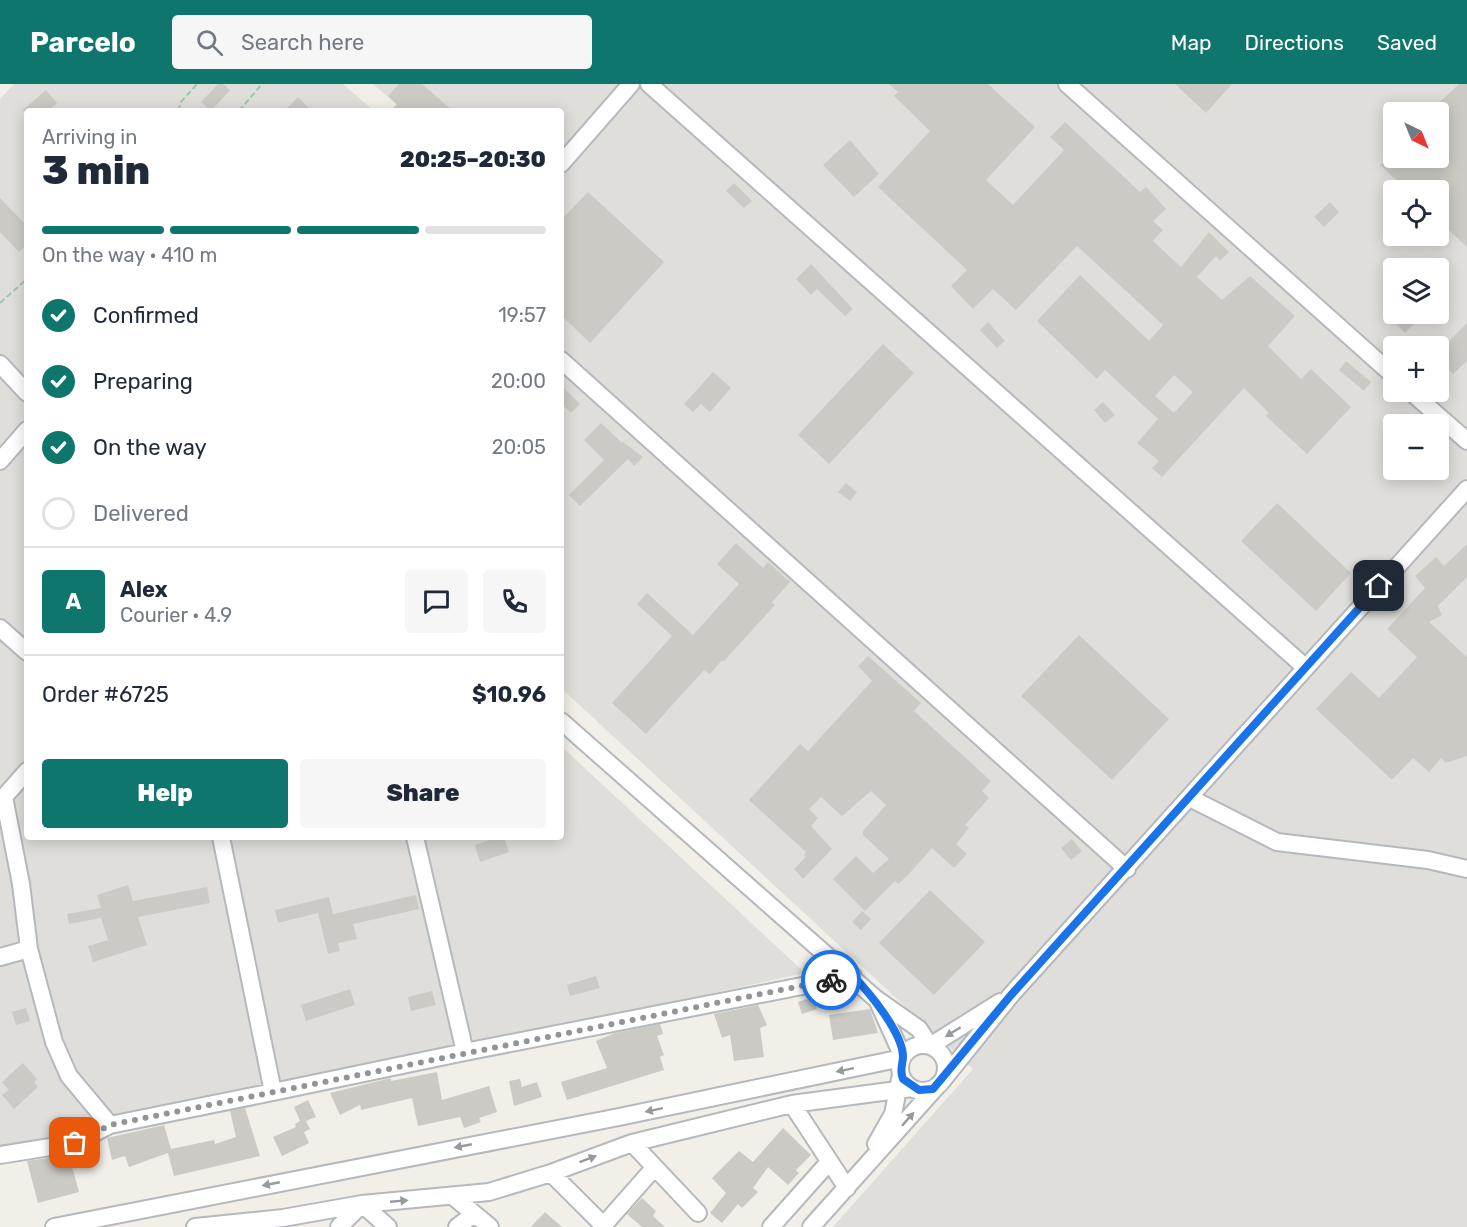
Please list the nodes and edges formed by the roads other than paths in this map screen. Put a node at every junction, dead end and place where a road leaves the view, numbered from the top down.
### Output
1 (631, 84) edge
2 (649, 84) edge
3 (1067, 84) edge
4 (564, 161) edge
5 (564, 363) edge
6 (0, 364) edge
7 (1383, 366) edge
8 (24, 390) edge
9 (1422, 402) edge
10 (24, 433) edge
11 (1467, 441) edge
12 (0, 461) edge
13 (1467, 489) edge
14 (0, 628) edge
15 (24, 649) edge
16 (1306, 668) junction
17 (564, 724) edge
18 (24, 774) edge
19 (1190, 798) junction
20 (222, 840) edge
21 (417, 840) edge
22 (1127, 869) junction
23 (1467, 869) edge
24 (29, 949) junction
25 (0, 957) edge
26 (853, 976) junction
27 (1011, 995) junction
28 (875, 998) junction
29 (930, 1046) junction
30 (465, 1052) junction
31 (877, 1063) junction
32 (903, 1073) junction
33 (941, 1082) junction
34 (878, 1091) junction
35 (273, 1092) junction
36 (792, 1104) junction
37 (110, 1125) junction
38 (632, 1143) junction
39 (0, 1155) edge
40 (829, 1162) junction
41 (654, 1168) junction
42 (551, 1173) junction
43 (851, 1183) junction
44 (454, 1197) junction
45 (362, 1204) junction
46 (699, 1213) dead end
47 (474, 1214) junction
48 (284, 1224) edge
49 (603, 1226) edge
50 (54, 1227) edge
51 (195, 1227) edge
52 (339, 1227) edge
53 (388, 1227) edge
54 (456, 1227) edge
55 (490, 1227) edge
56 (771, 1227) edge
57 (811, 1227) edge

1 - 4 street
2 - 16 street
3 - 7 street
5 - 22 street
6 - 8 street
9 - 11 street
10 - 12 street
13 - 16 street
14 - 15 street
16 - 19 street
17 - 26 street
18 - 24 street
19 - 22 street
19 - 23 street
20 - 35 street
21 - 30 street
22 - 27 street
24 - 25 street
24 - 37 street
26 - 28 street
26 - 30 street
27 -> 29 street
27 - 33 street
28 - 29 street
28 - 32 street
29 - 32 street
29 - 33 street
30 - 35 street
31 - 32 street
31 - 34 street
31 -> 50 street
32 - 33 street
32 - 34 street
32 - 43 street
43 -> 33 street
34 - 36 street
35 - 37 street
36 - 38 street
36 - 40 street
37 - 39 street
38 - 41 street
42 -> 38 street
40 - 43 street
40 - 56 street
41 - 46 street
41 - 49 street
42 - 44 street
42 - 49 street
43 - 57 street
45 -> 44 street
44 - 47 street
45 - 48 street
45 - 52 street
45 - 53 street
47 - 54 street
47 - 55 street
48 - 51 street

